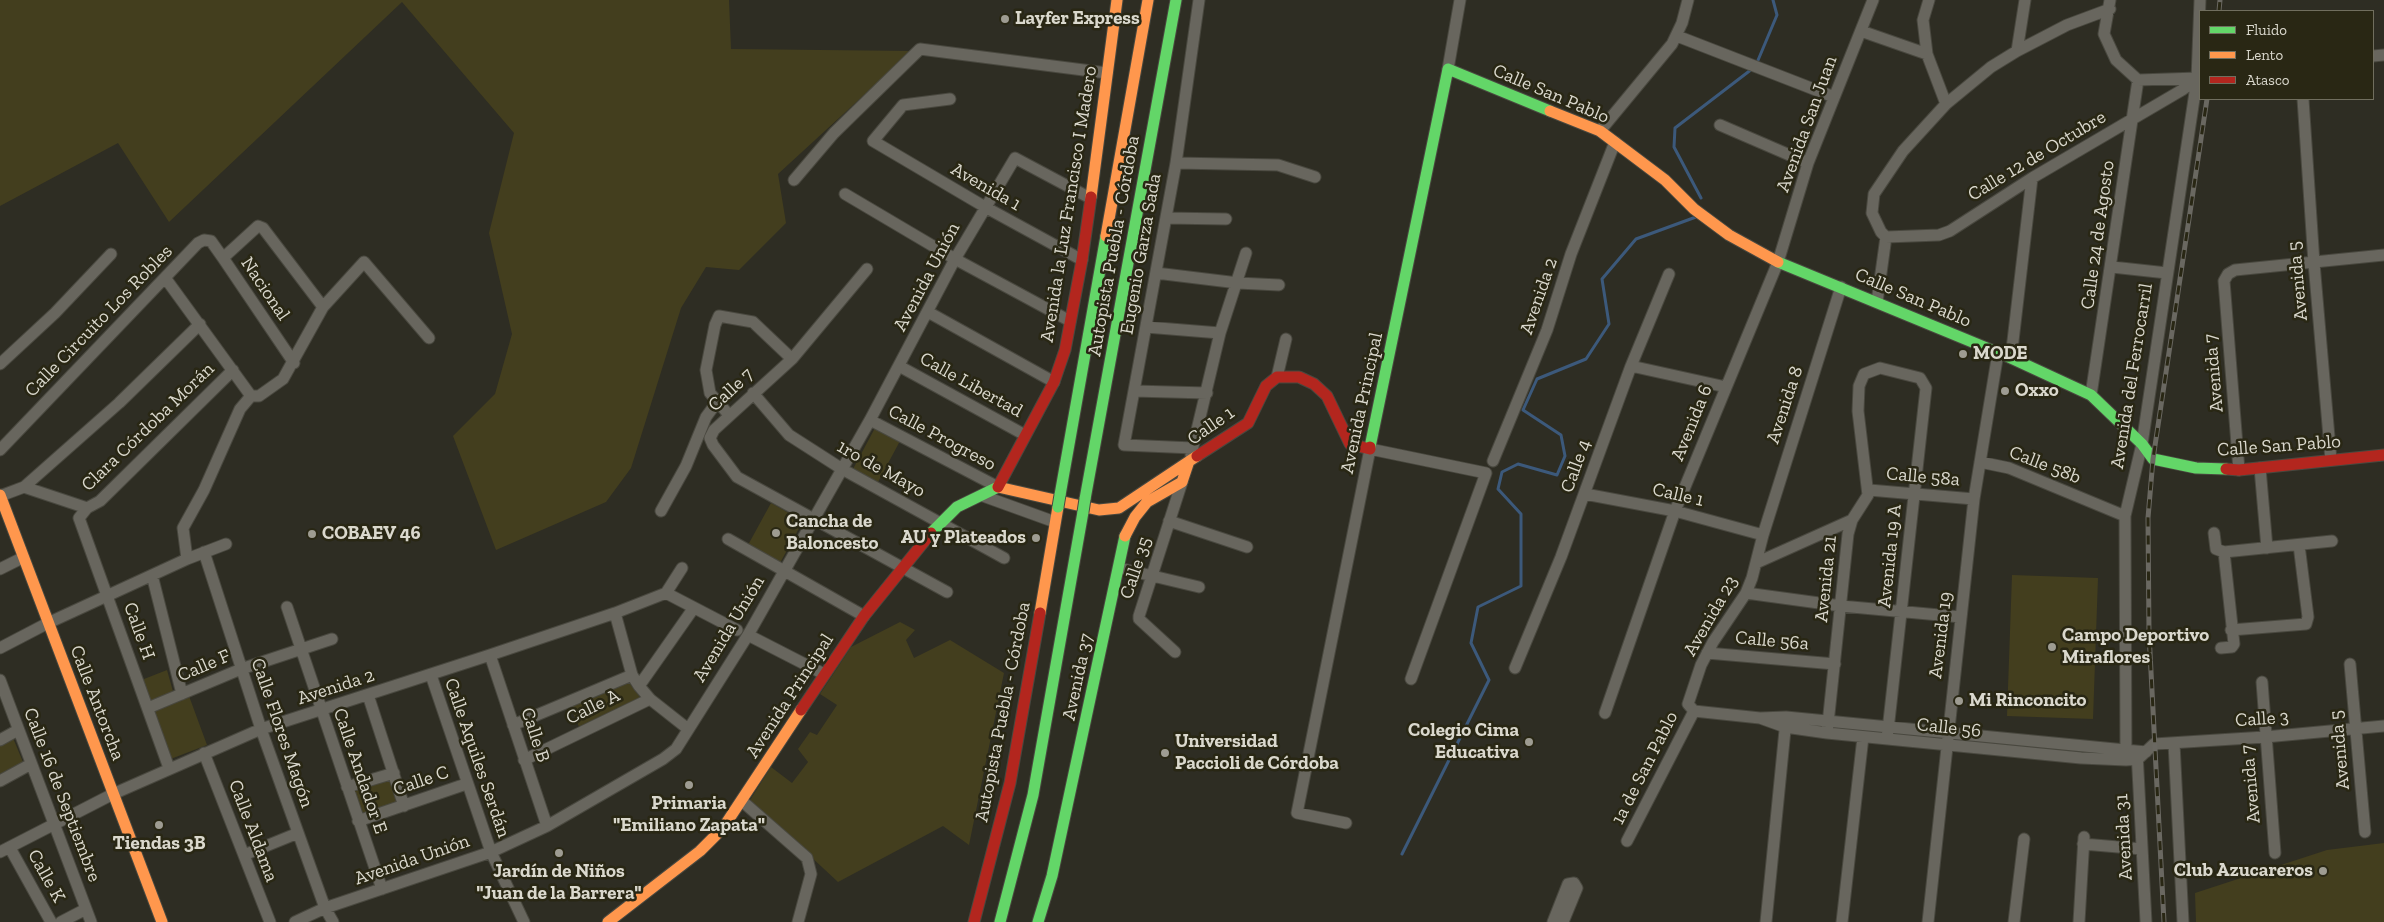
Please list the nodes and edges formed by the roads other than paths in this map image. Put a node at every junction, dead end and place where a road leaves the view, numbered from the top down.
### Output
1 (1118, 0) edge
2 (1148, 0) edge
3 (1176, 0) edge
4 (1199, 0) edge
5 (1460, 0) edge
6 (1688, 0) edge
7 (1873, 0) edge
8 (1929, 0) edge
9 (2024, 0) edge
10 (2110, 4) edge
11 (1860, 32) junction
12 (1676, 36) junction
13 (2017, 51) junction
14 (1927, 54) junction
15 (1448, 69) junction
16 (1107, 73) junction
17 (2199, 78) edge
18 (2138, 80) junction
19 (1834, 97) junction
20 (950, 99) dead end
21 (2303, 100) edge
22 (1946, 104) junction
23 (2133, 119) junction
24 (1720, 125) dead end
25 (1600, 131) junction
26 (1615, 142) junction
27 (1176, 163) junction
28 (1808, 163) junction
29 (1315, 177) dead end
30 (2032, 178) junction
31 (794, 180) dead end
32 (844, 194) dead end
33 (1090, 198) junction
34 (986, 207) junction
35 (1166, 218) junction
36 (1226, 219) dead end
37 (1886, 237) junction
38 (204, 240) joint
39 (1246, 253) dead end
40 (111, 254) dead end
41 (2384, 255) edge
42 (223, 258) junction
43 (956, 259) junction
44 (1082, 260) junction
45 (1778, 262) junction
46 (2314, 263) junction
47 (2112, 266) junction
48 (867, 269) dead end
49 (1156, 273) junction
50 (2167, 273) junction
51 (1669, 274) dead end
52 (166, 279) junction
53 (1238, 283) junction
54 (1279, 285) dead end
55 (1841, 286) junction
56 (1877, 302) junction
57 (323, 307) junction
58 (928, 312) junction
59 (1070, 321) junction
60 (200, 324) junction
61 (1146, 327) junction
62 (1220, 332) junction
63 (429, 338) dead end
64 (1286, 338) dead end
65 (1998, 353) junction
66 (2011, 358) junction
67 (792, 359) junction
68 (294, 362) junction
69 (0, 364) edge
70 (899, 366) junction
71 (1631, 366) junction
72 (233, 370) junction
73 (1277, 377) junction
74 (1054, 382) junction
75 (1726, 387) junction
76 (1134, 392) junction
77 (753, 393) junction
78 (1207, 393) junction
79 (2091, 395) junction
80 (251, 396) junction
81 (717, 402) junction
82 (729, 415) junction
83 (870, 420) junction
84 (1025, 435) junction
85 (2142, 444) junction
86 (1193, 448) junction
87 (1370, 449) junction
88 (0, 450) edge
89 (2384, 455) edge
90 (2331, 460) junction
91 (1493, 461) dead end
92 (1980, 462) junction
93 (1188, 464) junction
94 (2260, 468) junction
95 (842, 469) junction
96 (2239, 470) junction
97 (1182, 482) junction
98 (24, 487) junction
99 (998, 487) junction
100 (1869, 490) junction
101 (1914, 492) junction
102 (1585, 494) junction
103 (0, 495) edge
104 (983, 496) junction
105 (1974, 499) junction
106 (86, 508) junction
107 (661, 511) dead end
108 (1676, 511) junction
109 (2125, 516) junction
110 (813, 520) junction
111 (1852, 520) junction
112 (1169, 521) junction
113 (941, 522) junction
114 (1055, 522) junction
115 (2214, 533) dead end
116 (1763, 535) junction
117 (728, 539) dead end
118 (2332, 541) dead end
119 (226, 544) dead end
120 (2299, 545) junction
121 (1247, 547) dead end
122 (2267, 548) junction
123 (204, 552) junction
124 (2224, 552) junction
125 (22, 558) junction
126 (1004, 558) dead end
127 (187, 559) junction
128 (1756, 563) junction
129 (682, 568) dead end
130 (901, 568) junction
131 (1119, 568) junction
132 (0, 569) edge
133 (784, 570) junction
134 (152, 576) junction
135 (1151, 576) junction
136 (1199, 587) dead end
137 (947, 592) dead end
138 (666, 593) junction
139 (1746, 593) junction
140 (108, 596) junction
141 (1841, 606) junction
142 (287, 607) dead end
143 (693, 609) junction
144 (1902, 611) junction
145 (615, 613) junction
146 (864, 616) junction
147 (1961, 617) junction
148 (48, 623) junction
149 (737, 630) dead end
150 (2231, 630) junction
151 (748, 635) junction
152 (332, 639) dead end
153 (0, 648) edge
154 (2221, 648) dead end
155 (301, 649) junction
156 (1175, 652) dead end
157 (1707, 653) junction
158 (490, 655) junction
159 (1835, 664) junction
160 (2350, 664) dead end
161 (1515, 668) dead end
162 (241, 669) junction
163 (824, 674) junction
164 (430, 675) junction
165 (632, 675) junction
166 (0, 680) edge
167 (1411, 680) dead end
168 (2262, 682) dead end
169 (639, 686) junction
170 (182, 694) junction
171 (368, 695) junction
172 (650, 699) junction
173 (148, 708) junction
174 (321, 710) junction
175 (1694, 711) junction
176 (1605, 713) dead end
177 (1786, 722) junction
178 (514, 725) junction
179 (2384, 726) edge
180 (1828, 728) junction
181 (2355, 728) junction
182 (261, 729) junction
183 (688, 729) junction
184 (18, 730) junction
185 (1888, 734) junction
186 (1863, 737) junction
187 (2265, 737) junction
188 (1946, 739) junction
189 (0, 740) edge
190 (2174, 743) junction
191 (204, 753) junction
192 (2134, 754) junction
193 (524, 760) junction
194 (31, 764) junction
195 (169, 768) junction
196 (394, 773) junction
197 (0, 781) edge
198 (466, 784) junction
199 (347, 787) junction
200 (112, 794) junction
201 (742, 801) junction
202 (404, 806) junction
203 (358, 821) junction
204 (1346, 823) dead end
205 (54, 824) junction
206 (547, 826) junction
207 (298, 832) junction
208 (2365, 832) dead end
209 (2024, 840) dead end
210 (1627, 841) dead end
211 (2142, 849) junction
212 (5, 850) edge
213 (491, 852) junction
214 (2275, 854) dead end
215 (244, 855) junction
216 (382, 889) junction
217 (325, 908) junction
218 (86, 909) junction
219 (51, 922) edge
220 (62, 922) edge
221 (91, 922) edge
222 (162, 922) edge
223 (270, 922) edge
224 (295, 922) edge
225 (333, 922) edge
226 (524, 922) edge
227 (608, 922) edge
228 (798, 922) edge
229 (974, 922) edge
230 (1000, 922) edge
231 (1038, 922) edge
232 (1553, 922) edge
233 (1563, 922) edge
234 (1766, 922) edge
235 (1842, 922) edge
236 (1928, 922) edge
237 (2014, 922) edge
238 (2079, 922) edge
239 (2146, 922) edge
240 (2183, 922) edge

1 - 16 main road, Avenida la Luz Francisco I Madero
2 - 114 main road, Autopista Puebla - Córdoba, bridge
3 - 230 main road, Autopista Puebla - Córdoba, bridge
4 - 27 street, Eugenio Garza Sada
5 - 15 street, Avenida Principal
6 - 12 street
7 - 11 street, Avenida San Juan
8 - 14 street
9 - 13 street
10 - 13 street
10 - 18 street
11 - 14 street
11 - 19 street, Avenida San Juan
12 - 19 street
12 - 25 street
13 - 22 street
14 - 22 street
15 - 25 main road, Calle San Pablo
15 - 87 main road, Avenida Principal
16 - 31 street
16 - 33 main road, Avenida la Luz Francisco I Madero
17 - 18 street
17 - 23 street, Calle 12 de Octubre
17 - 50 street, Avenida del Ferrocarril
18 - 23 street, Calle 24 de Agosto
19 - 28 street, Avenida San Juan
20 - 34 street, Avenida 1
21 - 46 street, Avenida 5
22 - 37 street
23 - 30 street, Calle 12 de Octubre
23 - 47 street, Calle 24 de Agosto
24 - 28 street
25 - 26 main road, Calle San Pablo
26 - 45 main road, Calle San Pablo
26 - 91 street, Avenida 2
27 - 29 street
27 - 35 street, Eugenio Garza Sada
28 - 45 street, Avenida San Juan
30 - 37 street, Calle 12 de Octubre
30 - 66 street
32 - 43 street
33 - 34 street, Avenida Unión
33 - 44 main road, Avenida la Luz Francisco I Madero
34 - 43 street, Avenida Unión
34 - 44 street, Avenida 1
35 - 36 street
35 - 49 street, Eugenio Garza Sada
37 - 56 street
38 - 42 street, Nacional
38 - 52 street, Calle Circuito Los Robles
39 - 53 street
40 - 69 street
41 - 46 street
42 - 57 street
42 - 68 street, Nacional
43 - 58 street, Avenida Unión
43 - 59 street
44 - 59 main road, Avenida la Luz Francisco I Madero
45 - 55 main road, Calle San Pablo
45 - 75 street, Avenida 6
46 - 90 street, Avenida 5
46 - 96 street, Avenida 7
47 - 50 street
47 - 79 street, Calle 24 de Agosto
48 - 67 street, Calle 7
49 - 53 street
49 - 61 street, Eugenio Garza Sada
50 - 85 street, Avenida del Ferrocarril
51 - 71 street, Calle 4
52 - 60 street
52 - 88 street, Calle Circuito Los Robles
53 - 54 street
53 - 62 street
55 - 56 main road, Calle San Pablo
55 - 116 street, Avenida 8
56 - 65 main road, Calle San Pablo
57 - 63 street
57 - 68 street
58 - 70 street, Avenida Unión
58 - 74 street
59 - 74 main road, Avenida la Luz Francisco I Madero
60 - 72 street
60 - 98 street
61 - 62 street
61 - 76 street, Eugenio Garza Sada
62 - 78 street
64 - 73 street
65 - 66 main road, Calle San Pablo
65 - 92 street, Avenida 19
66 - 79 main road, Calle San Pablo
67 - 77 street, Calle 7
67 - 81 street
68 - 80 street
70 - 83 street, Avenida Unión
70 - 84 street, Calle Libertad
71 - 75 street
71 - 102 street, Calle 4
72 - 80 street
72 - 106 street, Clara Córdoba Morán
73 - 87 main road
73 - 93 main road, Calle 1
74 - 84 main road, Avenida la Luz Francisco I Madero
75 - 108 street, Avenida 6
76 - 78 street
76 - 86 street, Eugenio Garza Sada
77 - 82 street, Calle 7
77 - 95 street, 1ro de Mayo
78 - 86 street
79 - 85 main road, Calle San Pablo
80 - 127 street
81 - 82 street
81 - 107 street
82 - 110 street, Calle 7
83 - 95 street, Avenida Unión
83 - 99 street, Calle Progreso
84 - 99 main road, Avenida la Luz Francisco I Madero
85 - 96 main road, Calle San Pablo
85 - 109 street, Avenida del Ferrocarril
86 - 93 street
87 - 167 street
87 - 204 street, Avenida Principal
89 - 90 main road, Calle San Pablo
90 - 94 main road, Calle San Pablo
92 - 105 street, Avenida 19
92 - 109 street, Calle 58b
93 - 97 main road
93 - 99 main road, Calle 1
94 - 96 main road, Calle San Pablo
94 - 122 street
95 - 110 street, Avenida Unión
95 - 113 street, 1ro de Mayo
97 - 112 street, Calle 35
97 - 131 main road, Avenida 37
98 - 103 street
98 - 106 street
99 - 104 main road, Avenida Principal
100 - 101 street, Calle 58a
100 - 101 street, Avenida 19 A
100 - 111 street, Avenida 21
101 - 105 street, Calle 58a
101 - 144 street, Avenida 19 A
102 - 108 street, Calle 1
102 - 161 street, Calle 4
103 - 125 main road, Calle Antorcha
104 - 113 main road, Avenida Principal
104 - 114 street
105 - 147 street, Avenida 19
106 - 140 street, Calle H
108 - 116 street, Calle 1
108 - 176 street, Avenida 6
109 - 192 street, Avenida del Ferrocarril
110 - 130 street
110 - 133 street, Avenida Unión
111 - 128 street
111 - 141 street, Avenida 21
112 - 121 street
112 - 135 street, Calle 35
113 - 126 street, 1ro de Mayo
113 - 130 main road, Avenida Principal
114 - 229 main road, Autopista Puebla - Córdoba
115 - 124 street
116 - 128 street, Avenida 23
117 - 133 street
118 - 120 street
119 - 123 street
120 - 122 street
120 - 150 street
122 - 124 street
123 - 127 street
123 - 162 street, Calle Flores Magón
124 - 150 street
125 - 132 street
125 - 148 main road, Calle Antorcha
127 - 134 street
128 - 139 street, Avenida 23
129 - 138 street
130 - 137 street
130 - 146 main road, Avenida Principal
131 - 135 street
131 - 231 main road, Avenida 37
133 - 146 street
133 - 151 street, Avenida Unión
134 - 140 street
134 - 170 street
135 - 136 street
135 - 156 street, Calle 35
138 - 143 street
138 - 145 street, Avenida 2
139 - 141 street
139 - 157 street, Avenida 23
140 - 148 street
140 - 173 street, Calle H
141 - 144 street
141 - 159 street, Avenida 21
142 - 155 street, Calle Andador E
143 - 149 street
143 - 169 street, Calle A
144 - 147 street
144 - 185 street, Avenida 19 A
145 - 158 street, Avenida 2
145 - 165 street
146 - 163 main road, Avenida Principal
147 - 188 street, Avenida 19
148 - 153 street
148 - 200 main road, Calle Antorcha
150 - 154 street
151 - 163 street
151 - 183 street, Avenida Unión
152 - 155 street, Calle F
155 - 162 street, Calle F
155 - 174 street, Calle Andador E
157 - 159 street, Calle 56a
157 - 175 street, Avenida 23
158 - 164 street, Avenida 2
158 - 178 street, Calle B
159 - 180 street, Avenida 21
160 - 181 street, Avenida 5
162 - 170 street, Calle F
162 - 182 street, Calle Flores Magón
163 - 201 main road, Avenida Principal
164 - 171 street, Avenida 2
164 - 198 street, Calle Aquiles Serdán
165 - 169 street
165 - 178 street
166 - 184 street, Calle 16 de Septiembre
168 - 187 street, Avenida 7
169 - 172 street
170 - 173 street, Calle F
171 - 174 street, Avenida 2
171 - 196 street
172 - 183 street
172 - 193 street, Calle A
173 - 195 street, Calle H
174 - 182 street, Avenida 2
174 - 199 street, Calle Andador E
175 - 177 street, Calle 56
175 - 210 street, 1a de San Pablo
177 - 180 street, Calle 56
177 - 234 street
178 - 193 street, Calle B
179 - 181 street, Calle 3
180 - 185 street, Calle 56
180 - 186 street, Calle 56
181 - 187 street, Calle 3
181 - 208 street, Avenida 5
182 - 191 street, Avenida 2
182 - 207 street, Calle Flores Magón
183 - 206 street, Avenida Unión
184 - 189 street
184 - 194 street, Calle 16 de Septiembre
185 - 186 street, Calle 56
185 - 188 street, Calle 56
186 - 235 street
187 - 190 street, Calle 3
187 - 214 street, Avenida 7
188 - 192 street, Calle 56
188 - 236 street, Avenida 19
190 - 192 street, Calle 3
190 - 240 street
191 - 195 street, Avenida 2
191 - 215 street, Calle Aldama
192 - 211 street, Avenida 31
193 - 206 street, Calle B
194 - 197 street
194 - 205 street, Calle 16 de Septiembre
195 - 200 street, Avenida 2
196 - 199 street
196 - 202 street
198 - 202 street, Calle C
198 - 213 street, Calle Aquiles Serdán
199 - 203 street, Calle Andador E
200 - 205 street, Avenida 2
200 - 222 main road, Calle Antorcha
201 - 227 main road, Avenida Principal
201 - 228 street
202 - 203 street, Calle C
203 - 216 street, Calle Andador E
205 - 212 street, Avenida 2
205 - 218 street, Calle 16 de Septiembre
206 - 213 street, Avenida Unión
207 - 215 street
207 - 217 street, Calle Flores Magón
209 - 237 street
211 - 238 street
211 - 239 street, Avenida 31
212 - 219 street, Calle K
213 - 216 street, Avenida Unión
213 - 226 street, Calle Aquiles Serdán
215 - 223 street, Calle Aldama
216 - 217 street, Avenida Unión
217 - 224 street, Avenida Unión
217 - 225 street, Calle Flores Magón
218 - 220 street
218 - 221 street, Calle 16 de Septiembre
232 - 233 street

